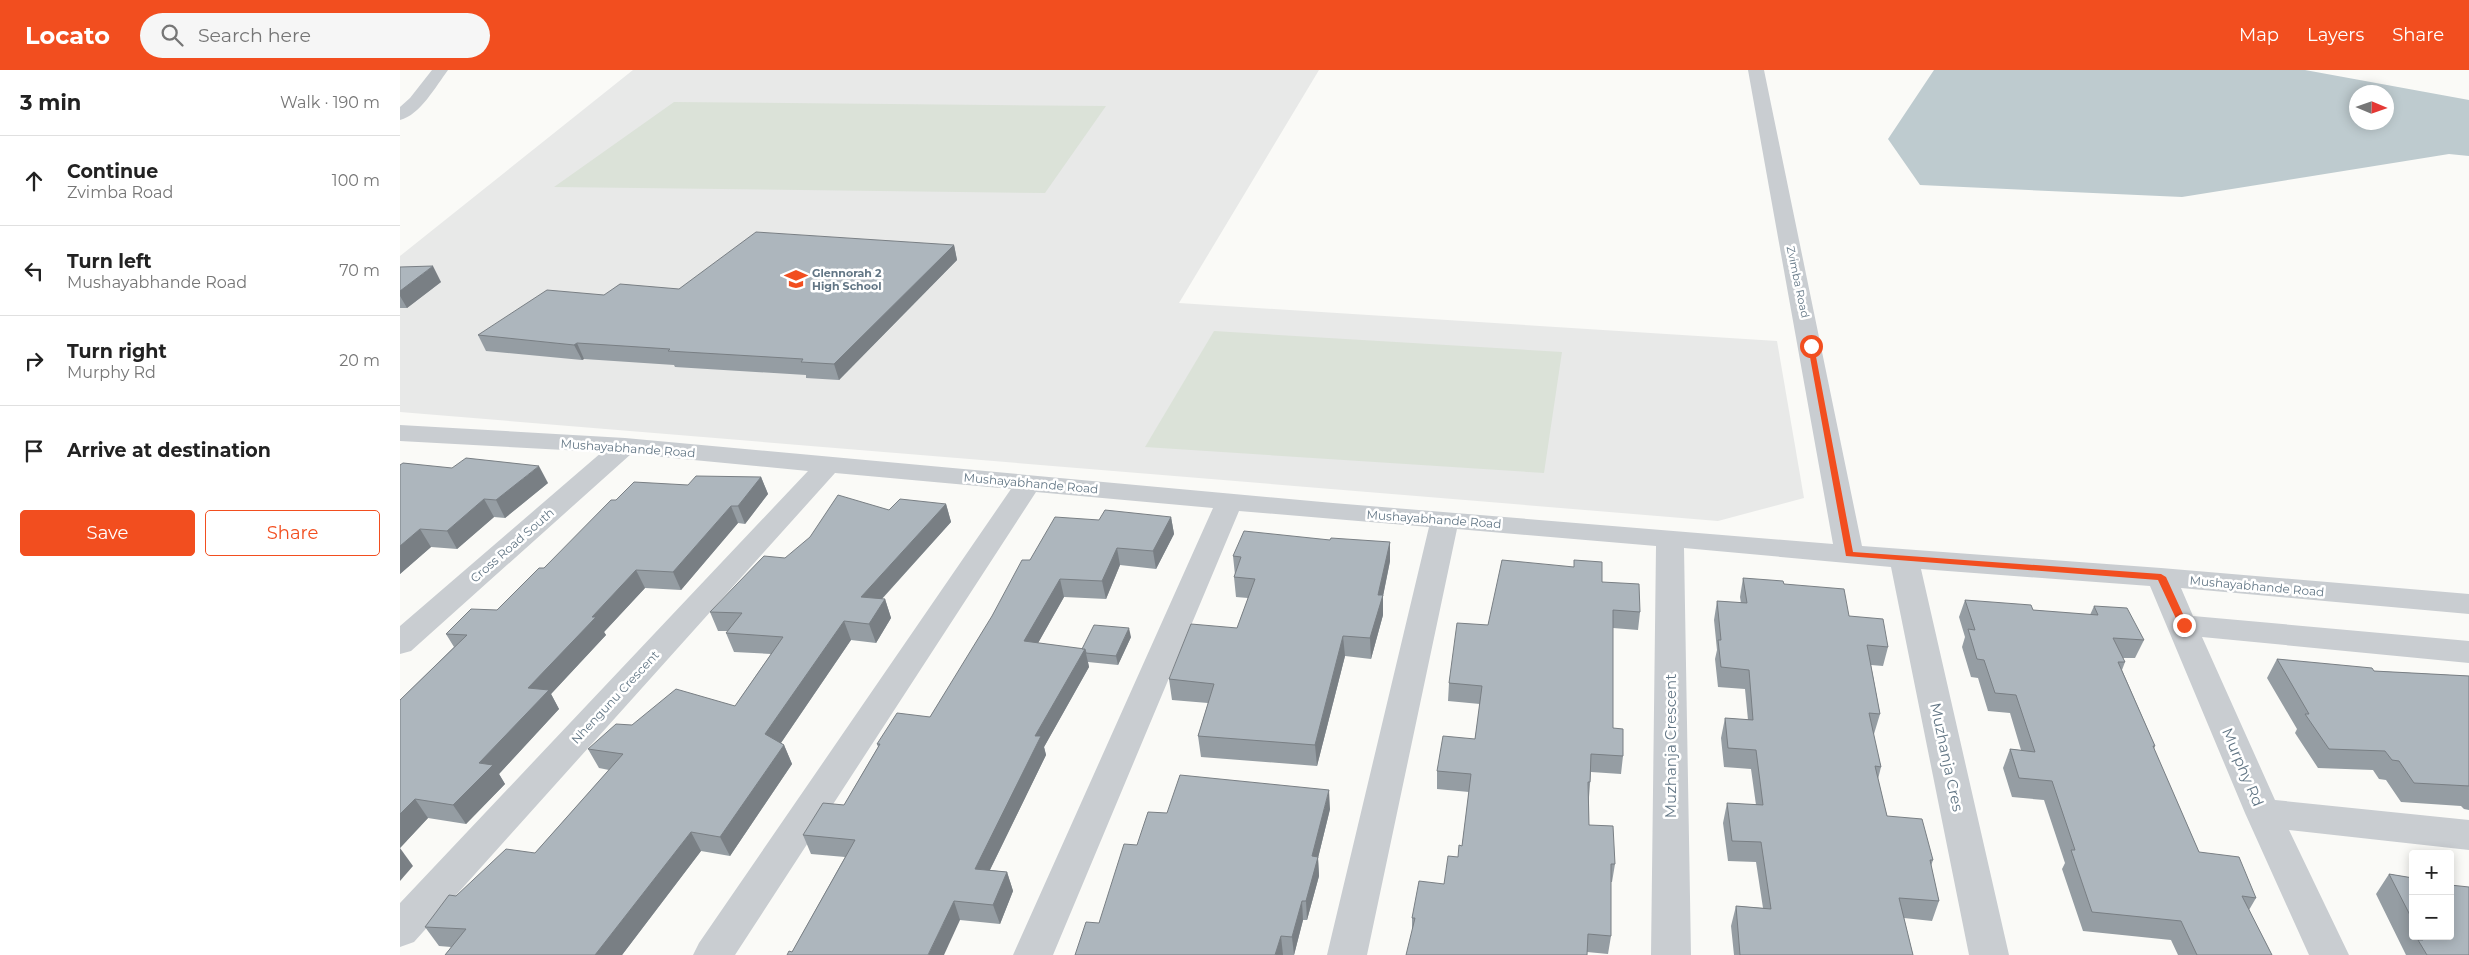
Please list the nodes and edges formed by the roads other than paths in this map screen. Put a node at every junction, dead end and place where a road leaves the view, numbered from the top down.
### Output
1 (440, 70) edge
2 (1756, 70) edge
3 (400, 115) edge
4 (406, 438) edge
5 (625, 446) junction
6 (829, 464) junction
7 (1028, 482) junction
8 (1230, 500) junction
9 (1445, 520) junction
10 (1670, 538) junction
11 (1849, 554) junction
12 (1904, 559) junction
13 (2161, 577) junction
14 (2469, 604) edge
15 (2184, 625) junction
16 (400, 643) edge
17 (2469, 652) edge
18 (2263, 813) junction
19 (2469, 835) edge
20 (400, 930) edge
21 (713, 955) edge
22 (1034, 955) edge
23 (1347, 955) edge
24 (1671, 955) edge
25 (1990, 955) edge
26 (2329, 955) edge

1 - 3 street
2 - 11 street, Zvimba Road
4 - 5 street, Mushayabhande Road
5 - 6 street, Mushayabhande Road
5 - 16 street, Cross Road South
6 - 7 street, Mushayabhande Road
6 - 20 street, Nhengunu Crescent
7 - 8 street, Mushayabhande Road
7 - 21 street
8 - 9 street, Mushayabhande Road
8 - 22 street
9 - 10 street, Mushayabhande Road
9 - 23 street
10 - 11 street, Mushayabhande Road
10 - 24 street, Muzhanja Crescent
11 - 12 street, Mushayabhande Road
12 - 13 street, Mushayabhande Road
12 - 25 street, Muzhanja Cres
13 - 14 street, Mushayabhande Road
13 - 15 street, Murphy Rd
15 - 17 street
15 - 18 street, Murphy Rd
18 - 19 street
18 - 26 street, Murphy Rd

